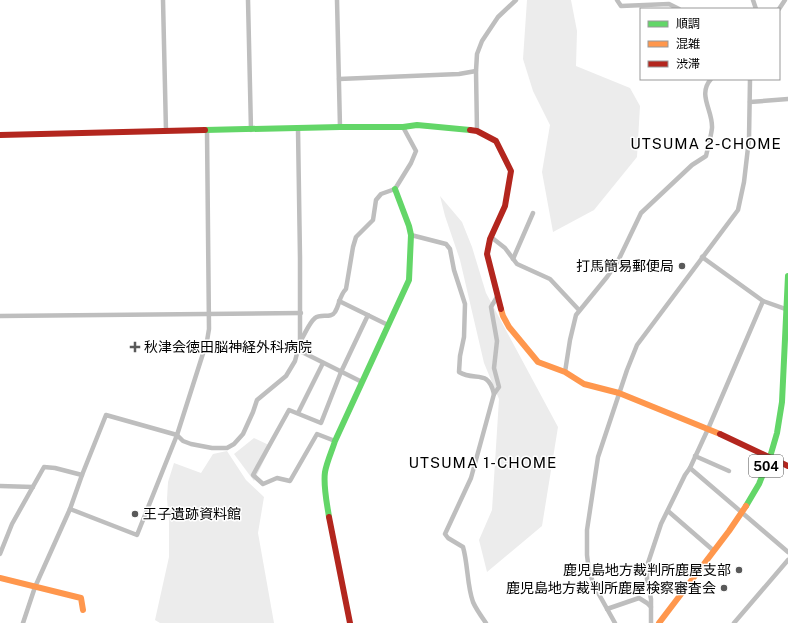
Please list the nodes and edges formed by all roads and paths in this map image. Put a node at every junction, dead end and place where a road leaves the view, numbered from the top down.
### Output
1 (163, 0) edge
2 (248, 0) edge
3 (338, 0) edge
4 (516, 0) edge
5 (617, 0) edge
6 (677, 8) edge
7 (476, 72) junction
8 (339, 79) junction
9 (710, 80) edge
10 (750, 80) edge
11 (788, 98) edge
12 (750, 102) junction
13 (340, 127) junction
14 (403, 127) junction
15 (298, 129) junction
16 (251, 130) junction
17 (166, 131) junction
18 (207, 131) junction
19 (477, 131) junction
20 (0, 135) edge
21 (395, 189) junction
22 (532, 213) dead end
23 (410, 235) junction
24 (491, 236) junction
25 (702, 257) junction
26 (513, 259) junction
27 (788, 276) edge
28 (497, 297) junction
29 (339, 301) junction
30 (763, 301) junction
31 (579, 310) junction
32 (788, 310) edge
33 (208, 313) junction
34 (301, 313) junction
35 (368, 315) junction
36 (0, 316) edge
37 (388, 325) junction
38 (300, 342) junction
39 (298, 350) junction
40 (323, 363) junction
41 (786, 363) edge
42 (341, 372) junction
43 (565, 372) junction
44 (362, 382) junction
45 (619, 393) junction
46 (494, 394) junction
47 (298, 413) junction
48 (708, 429) junction
49 (177, 435) junction
50 (335, 441) junction
51 (695, 456) junction
52 (770, 457) junction
53 (788, 466) edge
54 (690, 468) junction
55 (729, 471) dead end
56 (82, 475) junction
57 (0, 486) edge
58 (33, 487) junction
59 (70, 509) junction
60 (668, 511) junction
61 (742, 513) junction
62 (714, 551) junction
63 (788, 552) edge
64 (0, 554) edge
65 (788, 560) edge
66 (0, 578) edge
67 (35, 587) junction
68 (651, 607) junction
69 (607, 609) junction
70 (83, 610) dead end
71 (23, 623) edge
72 (350, 623) edge
73 (486, 623) edge
74 (615, 623) edge
75 (651, 623) edge
76 (659, 623) edge
77 (734, 623) edge

1 - 17 street
2 - 16 street
3 - 8 street
4 - 7 street
5 - 6 street
7 - 8 street
7 - 19 street
8 - 13 street
9 - 31 street
10 - 12 street
11 - 12 street
12 - 25 street
13 - 14 main road
13 - 15 main road
14 - 19 main road
14 - 21 street
15 - 16 main road
15 - 34 street
16 - 18 main road
17 - 18 main road
17 - 20 main road
18 - 33 street
19 - 24 main road
21 - 23 main road
21 - 29 street
22 - 26 street
23 - 37 main road
23 - 46 street
24 - 26 street
24 - 28 main road
25 - 30 street
25 - 45 street
26 - 31 street
27 - 32 main road, 504
28 - 43 main road
28 - 46 street
29 - 35 street
29 - 38 street
30 - 32 street
30 - 48 street
31 - 43 street
32 - 41 main road, 504
33 - 34 street
33 - 36 street
33 - 49 street
34 - 38 street
35 - 37 street
35 - 42 street
37 - 44 main road
38 - 39 street
39 - 40 street
39 - 49 street
40 - 42 street
40 - 47 street
41 - 52 main road, 504
42 - 44 street
42 - 47 street
43 - 45 main road
44 - 50 main road
45 - 48 main road
45 - 69 street
46 - 73 street
47 - 50 street
48 - 51 street
48 - 52 main road
49 - 56 street
49 - 59 street
50 - 72 main road
51 - 54 street
51 - 55 street
52 - 53 main road
52 - 61 main road, 504
54 - 60 street
54 - 61 street
56 - 58 street
56 - 59 street
57 - 58 street
58 - 64 street
59 - 67 street
60 - 62 street
60 - 68 street
61 - 62 main road, 504
61 - 63 street
62 - 76 main road, 504
65 - 77 street
66 - 67 main road
67 - 70 main road
67 - 71 street
68 - 69 street
68 - 75 street
69 - 74 street

